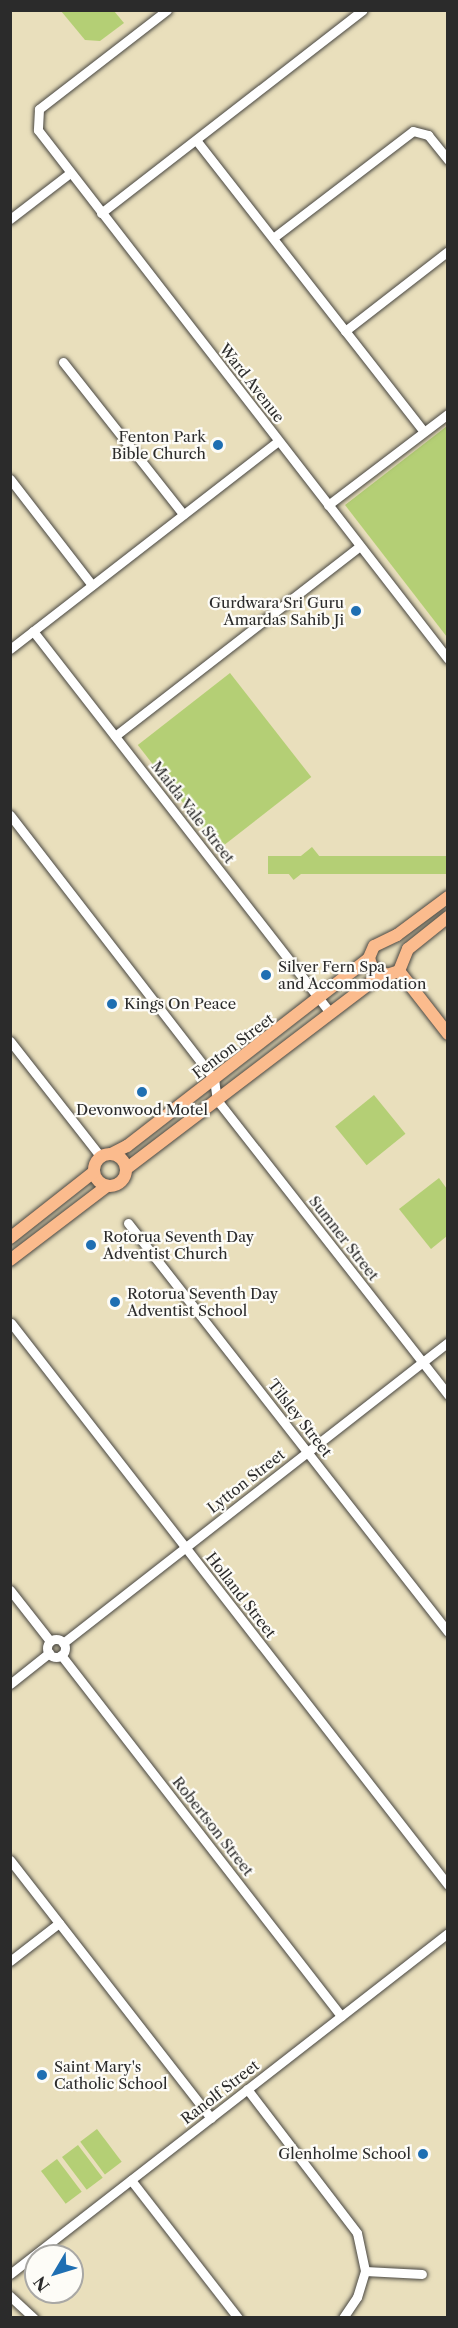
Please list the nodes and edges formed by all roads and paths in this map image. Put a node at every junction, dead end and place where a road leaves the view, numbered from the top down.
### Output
1 (166, 10) edge
2 (363, 10) edge
3 (196, 140) junction
4 (447, 160) edge
5 (70, 173) junction
6 (101, 213) junction
7 (10, 219) edge
8 (273, 238) junction
9 (447, 251) edge
10 (345, 331) junction
11 (63, 362) dead end
12 (447, 414) edge
13 (424, 432) junction
14 (278, 441) junction
15 (10, 479) edge
16 (328, 505) junction
17 (183, 514) junction
18 (360, 546) junction
19 (92, 585) junction
20 (33, 631) junction
21 (10, 649) edge
22 (447, 659) edge
23 (115, 736) junction
24 (10, 815) edge
25 (447, 897) edge
26 (447, 917) edge
27 (386, 939) junction
28 (369, 958) junction
29 (405, 958) junction
30 (399, 971) junction
31 (382, 974) junction
32 (320, 999) junction
33 (330, 1012) junction
34 (447, 1034) edge
35 (10, 1041) edge
36 (214, 1079) junction
37 (217, 1100) junction
38 (106, 1156) junction
39 (126, 1169) junction
40 (94, 1172) junction
41 (107, 1186) junction
42 (128, 1222) dead end
43 (10, 1238) edge
44 (10, 1260) edge
45 (11, 1323) edge
46 (447, 1342) edge
47 (422, 1362) junction
48 (447, 1395) edge
49 (307, 1452) junction
50 (185, 1548) junction
51 (10, 1590) edge
52 (447, 1632) edge
53 (50, 1641) junction
54 (63, 1642) junction
55 (49, 1653) junction
56 (61, 1654) junction
57 (10, 1684) edge
58 (10, 1860) edge
59 (447, 1885) edge
60 (59, 1923) junction
61 (447, 1934) edge
62 (10, 1961) edge
63 (341, 2016) junction
64 (247, 2089) junction
65 (211, 2118) junction
66 (131, 2180) junction
67 (365, 2271) junction
68 (10, 2274) edge
69 (422, 2274) dead end
70 (10, 2296) edge
71 (33, 2317) edge
72 (238, 2318) edge
73 (343, 2318) edge

1 - 5 street, Ward Avenue
2 - 3 street
3 - 6 street
3 - 8 street
4 - 8 street
5 - 6 street, Ward Avenue
5 - 7 street
6 - 14 street, Ward Avenue
8 - 10 street
9 - 10 street
10 - 13 street
11 - 17 street
12 - 13 street
13 - 16 street
14 - 16 street, Ward Avenue
14 - 17 street
15 - 19 street
16 - 18 street, Ward Avenue
17 - 19 street
18 - 22 street, Ward Avenue
18 - 23 street
19 - 20 street
20 - 21 street
20 - 23 street, Maida Vale Street
23 - 32 street, Maida Vale Street
24 - 36 street
25 - 27 main road
26 - 29 main road
27 - 28 main road
27 - 29 main road
28 - 31 main road
28 - 32 main road, Fenton Street
29 - 30 main road
30 - 31 main road
30 - 34 main road
31 - 33 main road
32 - 33 street, Maida Vale Street
32 - 36 main road, Fenton Street
33 - 37 main road
35 - 38 street
36 - 37 street
36 - 38 main road, Fenton Street
37 - 39 main road
37 - 47 street, Sumner Street
38 - 39 main road
38 - 40 main road
39 - 41 main road
40 - 41 main road
40 - 43 main road
41 - 44 main road
42 - 49 street, Tilsley Street
45 - 50 street, Holland Street
46 - 47 street, Lytton Street
47 - 48 street, Sumner Street
47 - 49 street, Lytton Street
49 - 50 street, Lytton Street
49 - 52 street, Tilsley Street
50 - 54 street, Lytton Street
50 - 59 street, Holland Street
51 - 53 street
53 - 54 street
53 - 55 street
54 - 56 street
55 - 56 street
55 - 57 street
56 - 63 street, Robertson Street
58 - 60 street
60 - 62 street
60 - 65 street
61 - 63 street, Ranolf Street
63 - 64 street, Ranolf Street
64 - 65 street, Ranolf Street
64 - 67 street
65 - 66 street, Ranolf Street
66 - 68 street, Ranolf Street
66 - 72 street
67 - 69 street
67 - 73 street
70 - 71 street

